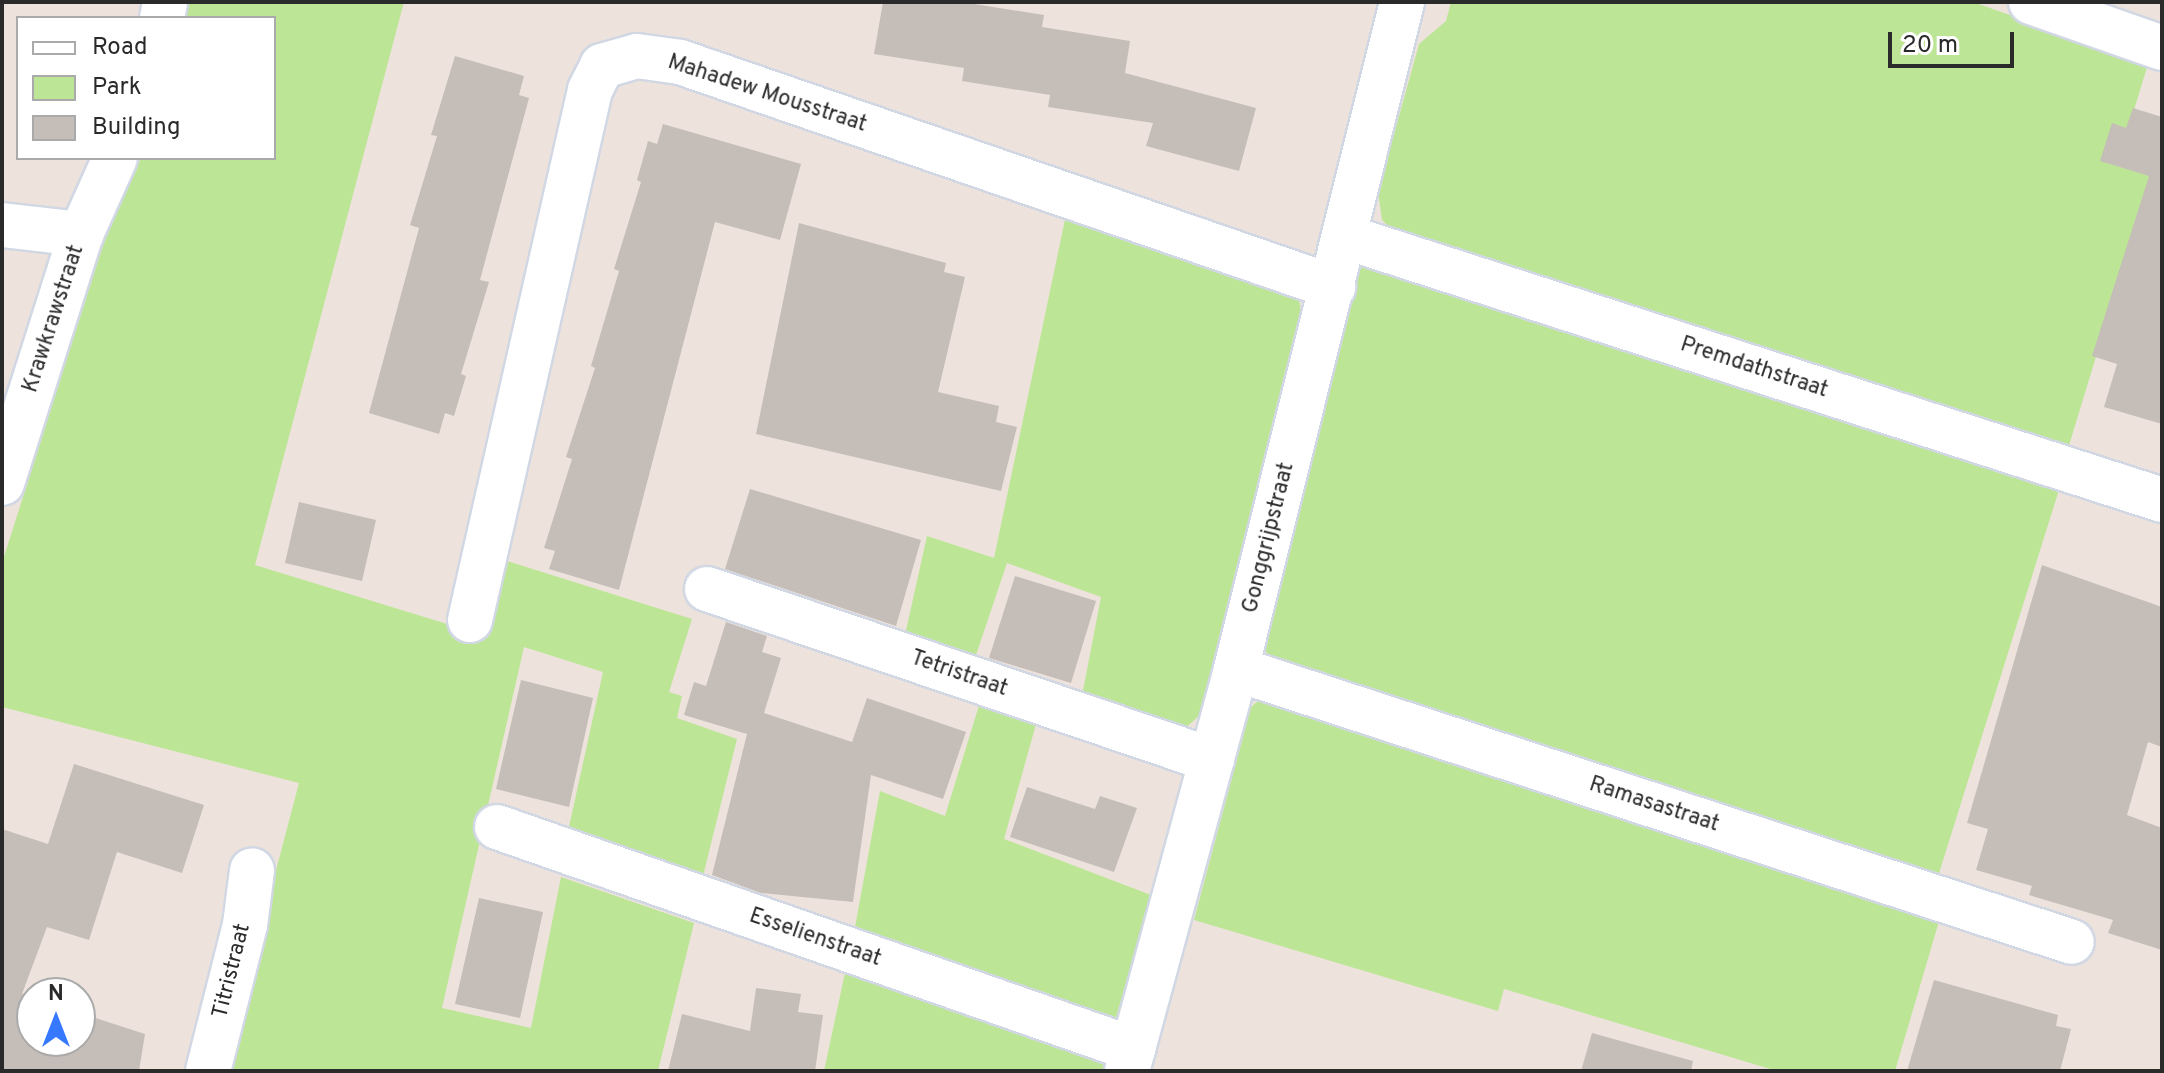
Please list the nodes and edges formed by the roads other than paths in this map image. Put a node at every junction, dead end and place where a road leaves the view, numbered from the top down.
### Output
1 (1402, 2) edge
2 (2031, 2) edge
3 (2162, 48) edge
4 (114, 160) edge
5 (2, 225) edge
6 (81, 234) junction
7 (1346, 237) junction
8 (1333, 287) junction
9 (2, 483) edge
10 (2162, 500) edge
11 (707, 589) dead end
12 (470, 620) dead end
13 (1236, 669) junction
14 (1212, 760) junction
15 (497, 827) dead end
16 (252, 870) dead end
17 (2072, 942) dead end
18 (1130, 1060) edge
19 (208, 1071) edge

1 - 7 street, Gonggrijpstraat
2 - 3 street
4 - 6 street, Krawkrawstraat
5 - 6 street
6 - 9 street, Krawkrawstraat
7 - 8 street, Gonggrijpstraat
7 - 10 street, Premdathstraat
8 - 12 street, Mahadew Mousstraat
8 - 13 street, Gonggrijpstraat
11 - 14 street, Tetristraat
13 - 14 street, Gonggrijpstraat
13 - 17 street, Ramasastraat
14 - 18 street, Gonggrijpstraat
15 - 18 street, Esselienstraat
16 - 19 street, Titristraat

